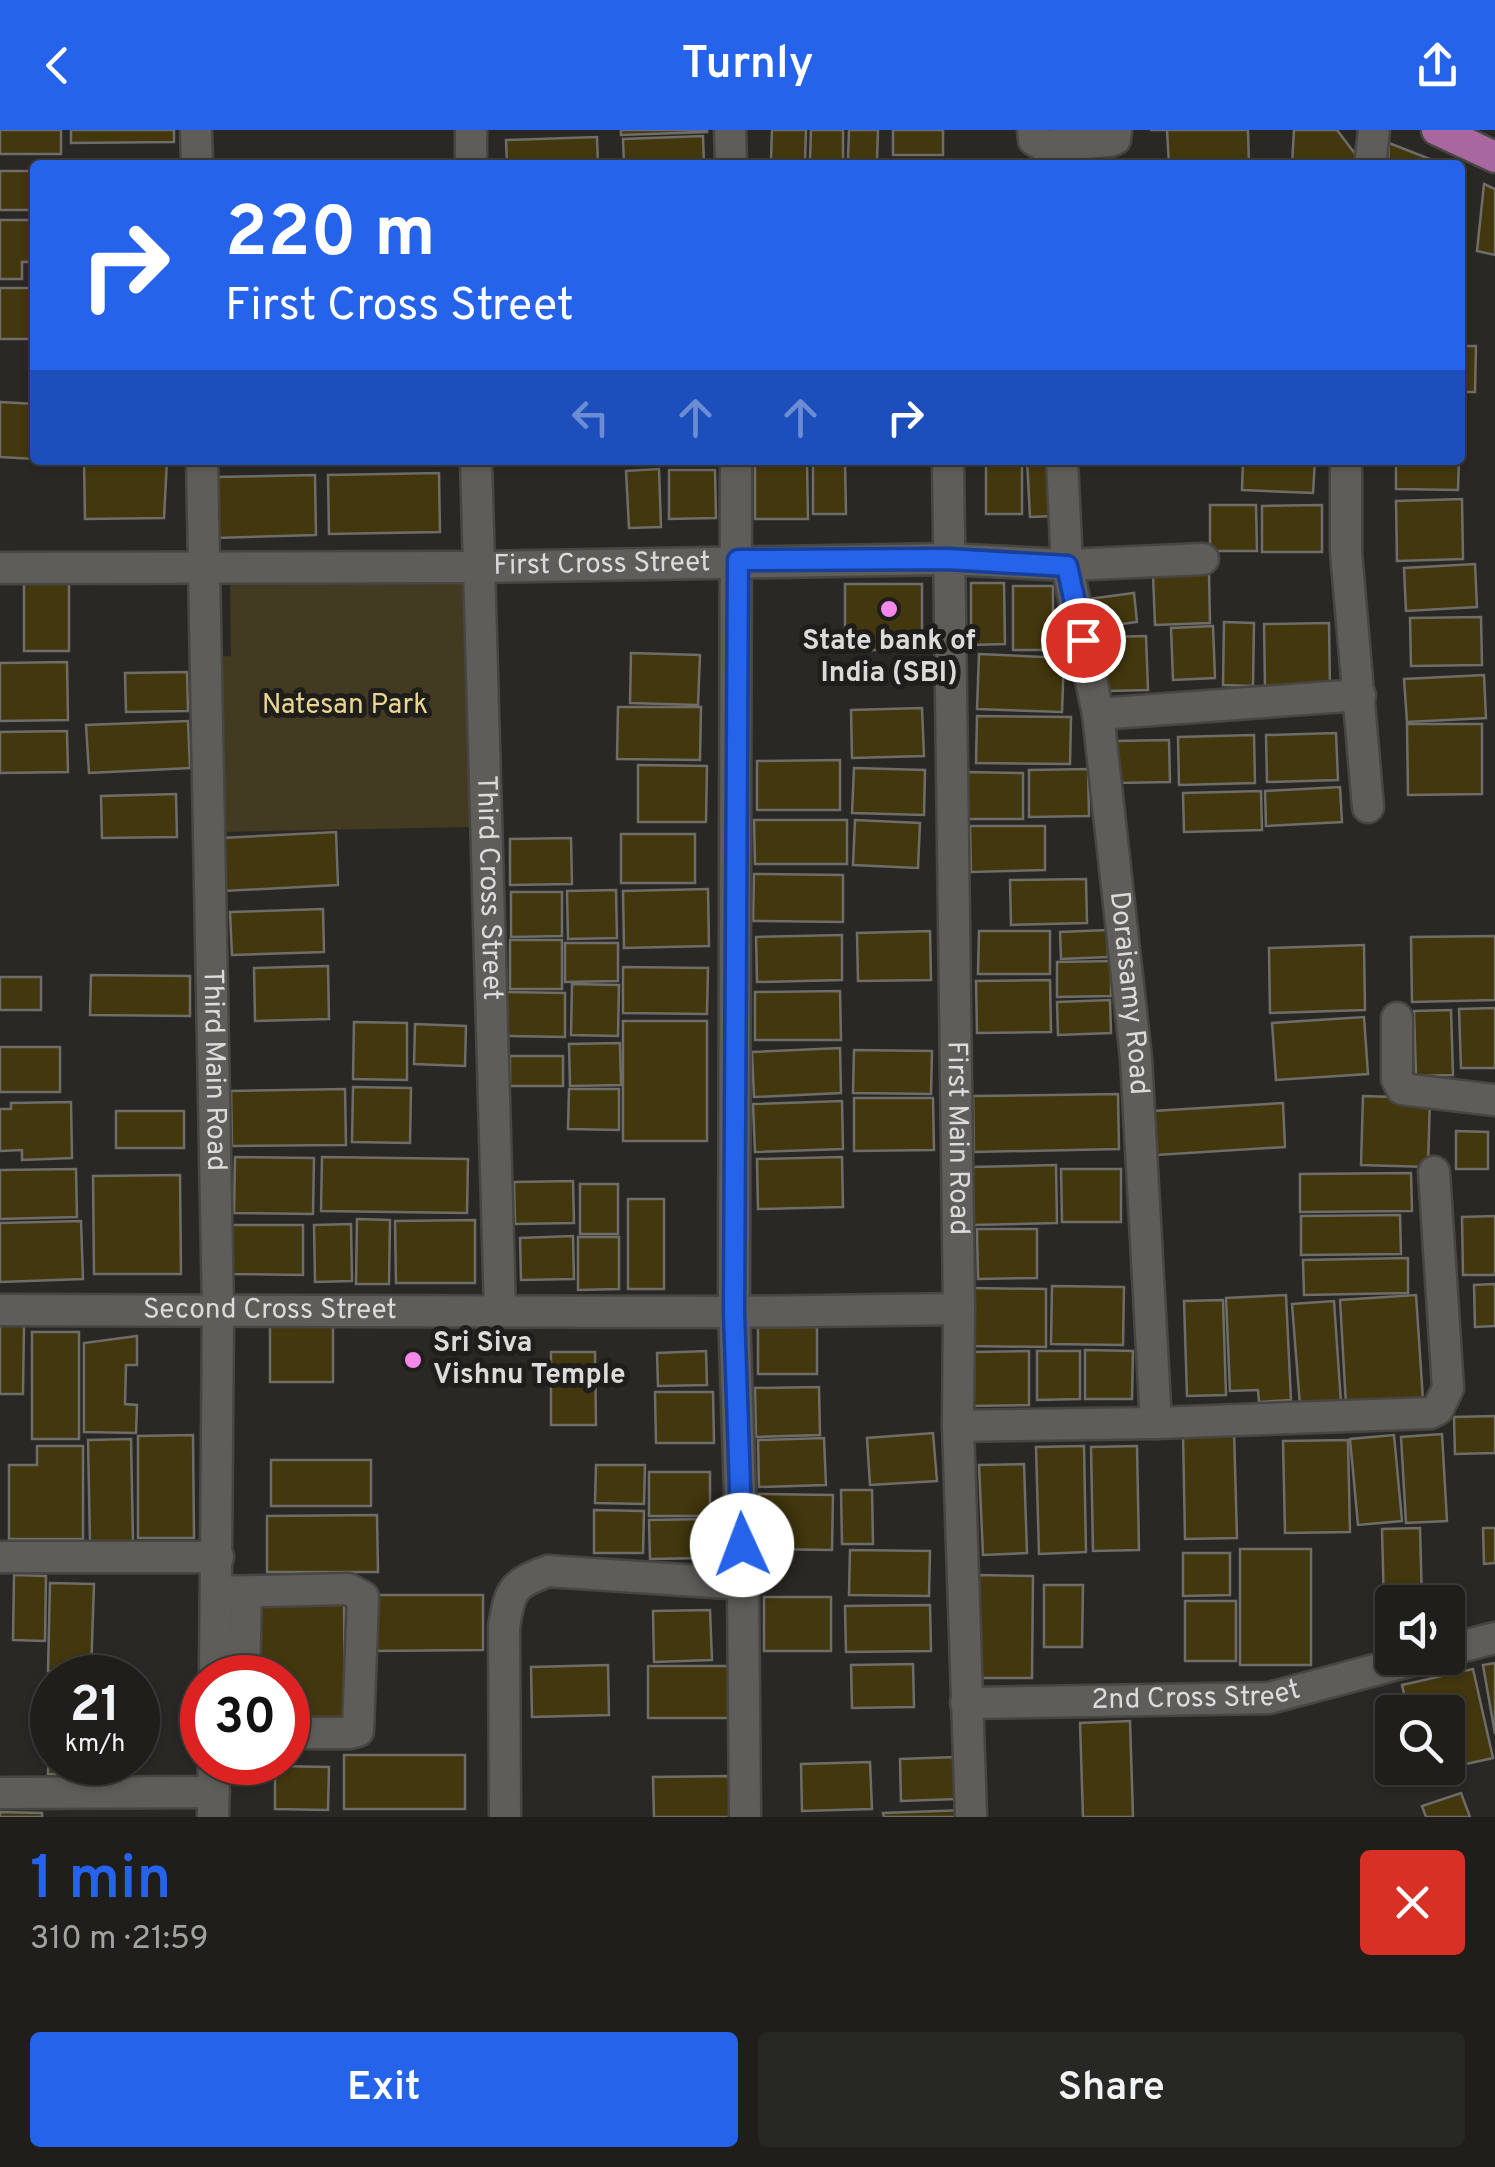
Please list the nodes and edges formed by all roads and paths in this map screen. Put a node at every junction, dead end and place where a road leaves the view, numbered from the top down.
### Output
1 (196, 130) edge
2 (471, 130) edge
3 (730, 130) edge
4 (1032, 130) edge
5 (1116, 130) edge
6 (1374, 130) edge
7 (1437, 130) edge
8 (1495, 157) edge
9 (196, 160) edge
10 (472, 160) edge
11 (730, 160) edge
12 (1371, 160) edge
13 (202, 465) edge
14 (476, 465) edge
15 (736, 465) edge
16 (948, 465) edge
17 (1062, 465) edge
18 (1346, 465) edge
19 (947, 559) junction
20 (1204, 559) dead end
21 (738, 560) junction
22 (1067, 566) junction
23 (204, 567) junction
24 (478, 567) junction
25 (0, 568) edge
26 (1360, 695) junction
27 (1098, 714) junction
28 (1368, 807) dead end
29 (1397, 1018) dead end
30 (1495, 1100) edge
31 (1434, 1172) dead end
32 (959, 1308) junction
33 (0, 1310) edge
34 (218, 1312) junction
35 (500, 1312) junction
36 (734, 1312) junction
37 (1156, 1423) junction
38 (958, 1426) junction
39 (0, 1556) edge
40 (218, 1556) junction
41 (743, 1584) junction
42 (232, 1592) junction
43 (1495, 1638) edge
44 (1465, 1646) edge
45 (220, 1655) edge
46 (241, 1655) edge
47 (1375, 1670) edge
48 (966, 1702) junction
49 (310, 1733) edge
50 (214, 1790) edge
51 (0, 1793) edge
52 (505, 1817) edge
53 (745, 1817) edge
54 (971, 1817) edge

1 - 9 street
2 - 10 street
3 - 11 street
4 - 5 street
6 - 12 street
7 - 8 main road
13 - 23 street, Third Main Road
14 - 24 street, Third Cross Street
15 - 21 street
16 - 19 street, First Main Road
17 - 22 street, Doraisamy Road
18 - 26 street
19 - 21 street, First Cross Street
19 - 22 street, First Cross Street
19 - 32 street, First Main Road
20 - 22 street, First Cross Street
21 - 24 street, First Cross Street
21 - 36 street
22 - 27 street, Doraisamy Road
23 - 24 street, First Cross Street
23 - 25 street, First Cross Street
23 - 34 street, Third Main Road
24 - 35 street, Third Cross Street
26 - 27 street
26 - 28 street
27 - 37 street, Doraisamy Road
29 - 30 street
31 - 37 street
32 - 36 street, Second Cross Street
32 - 38 street, First Main Road
33 - 34 street, Second Cross Street
34 - 35 street, Second Cross Street
34 - 40 street, Third Main Road
35 - 36 street, Second Cross Street
36 - 41 street
37 - 38 street
38 - 48 street, First Main Road
39 - 40 street
40 - 42 street, Third Main Road
41 - 52 street
41 - 53 street
42 - 45 street, Third Main Road
42 - 46 street
42 - 49 street
43 - 44 street
47 - 48 street, 2nd Cross Street
48 - 54 street, First Main Road
50 - 51 street

